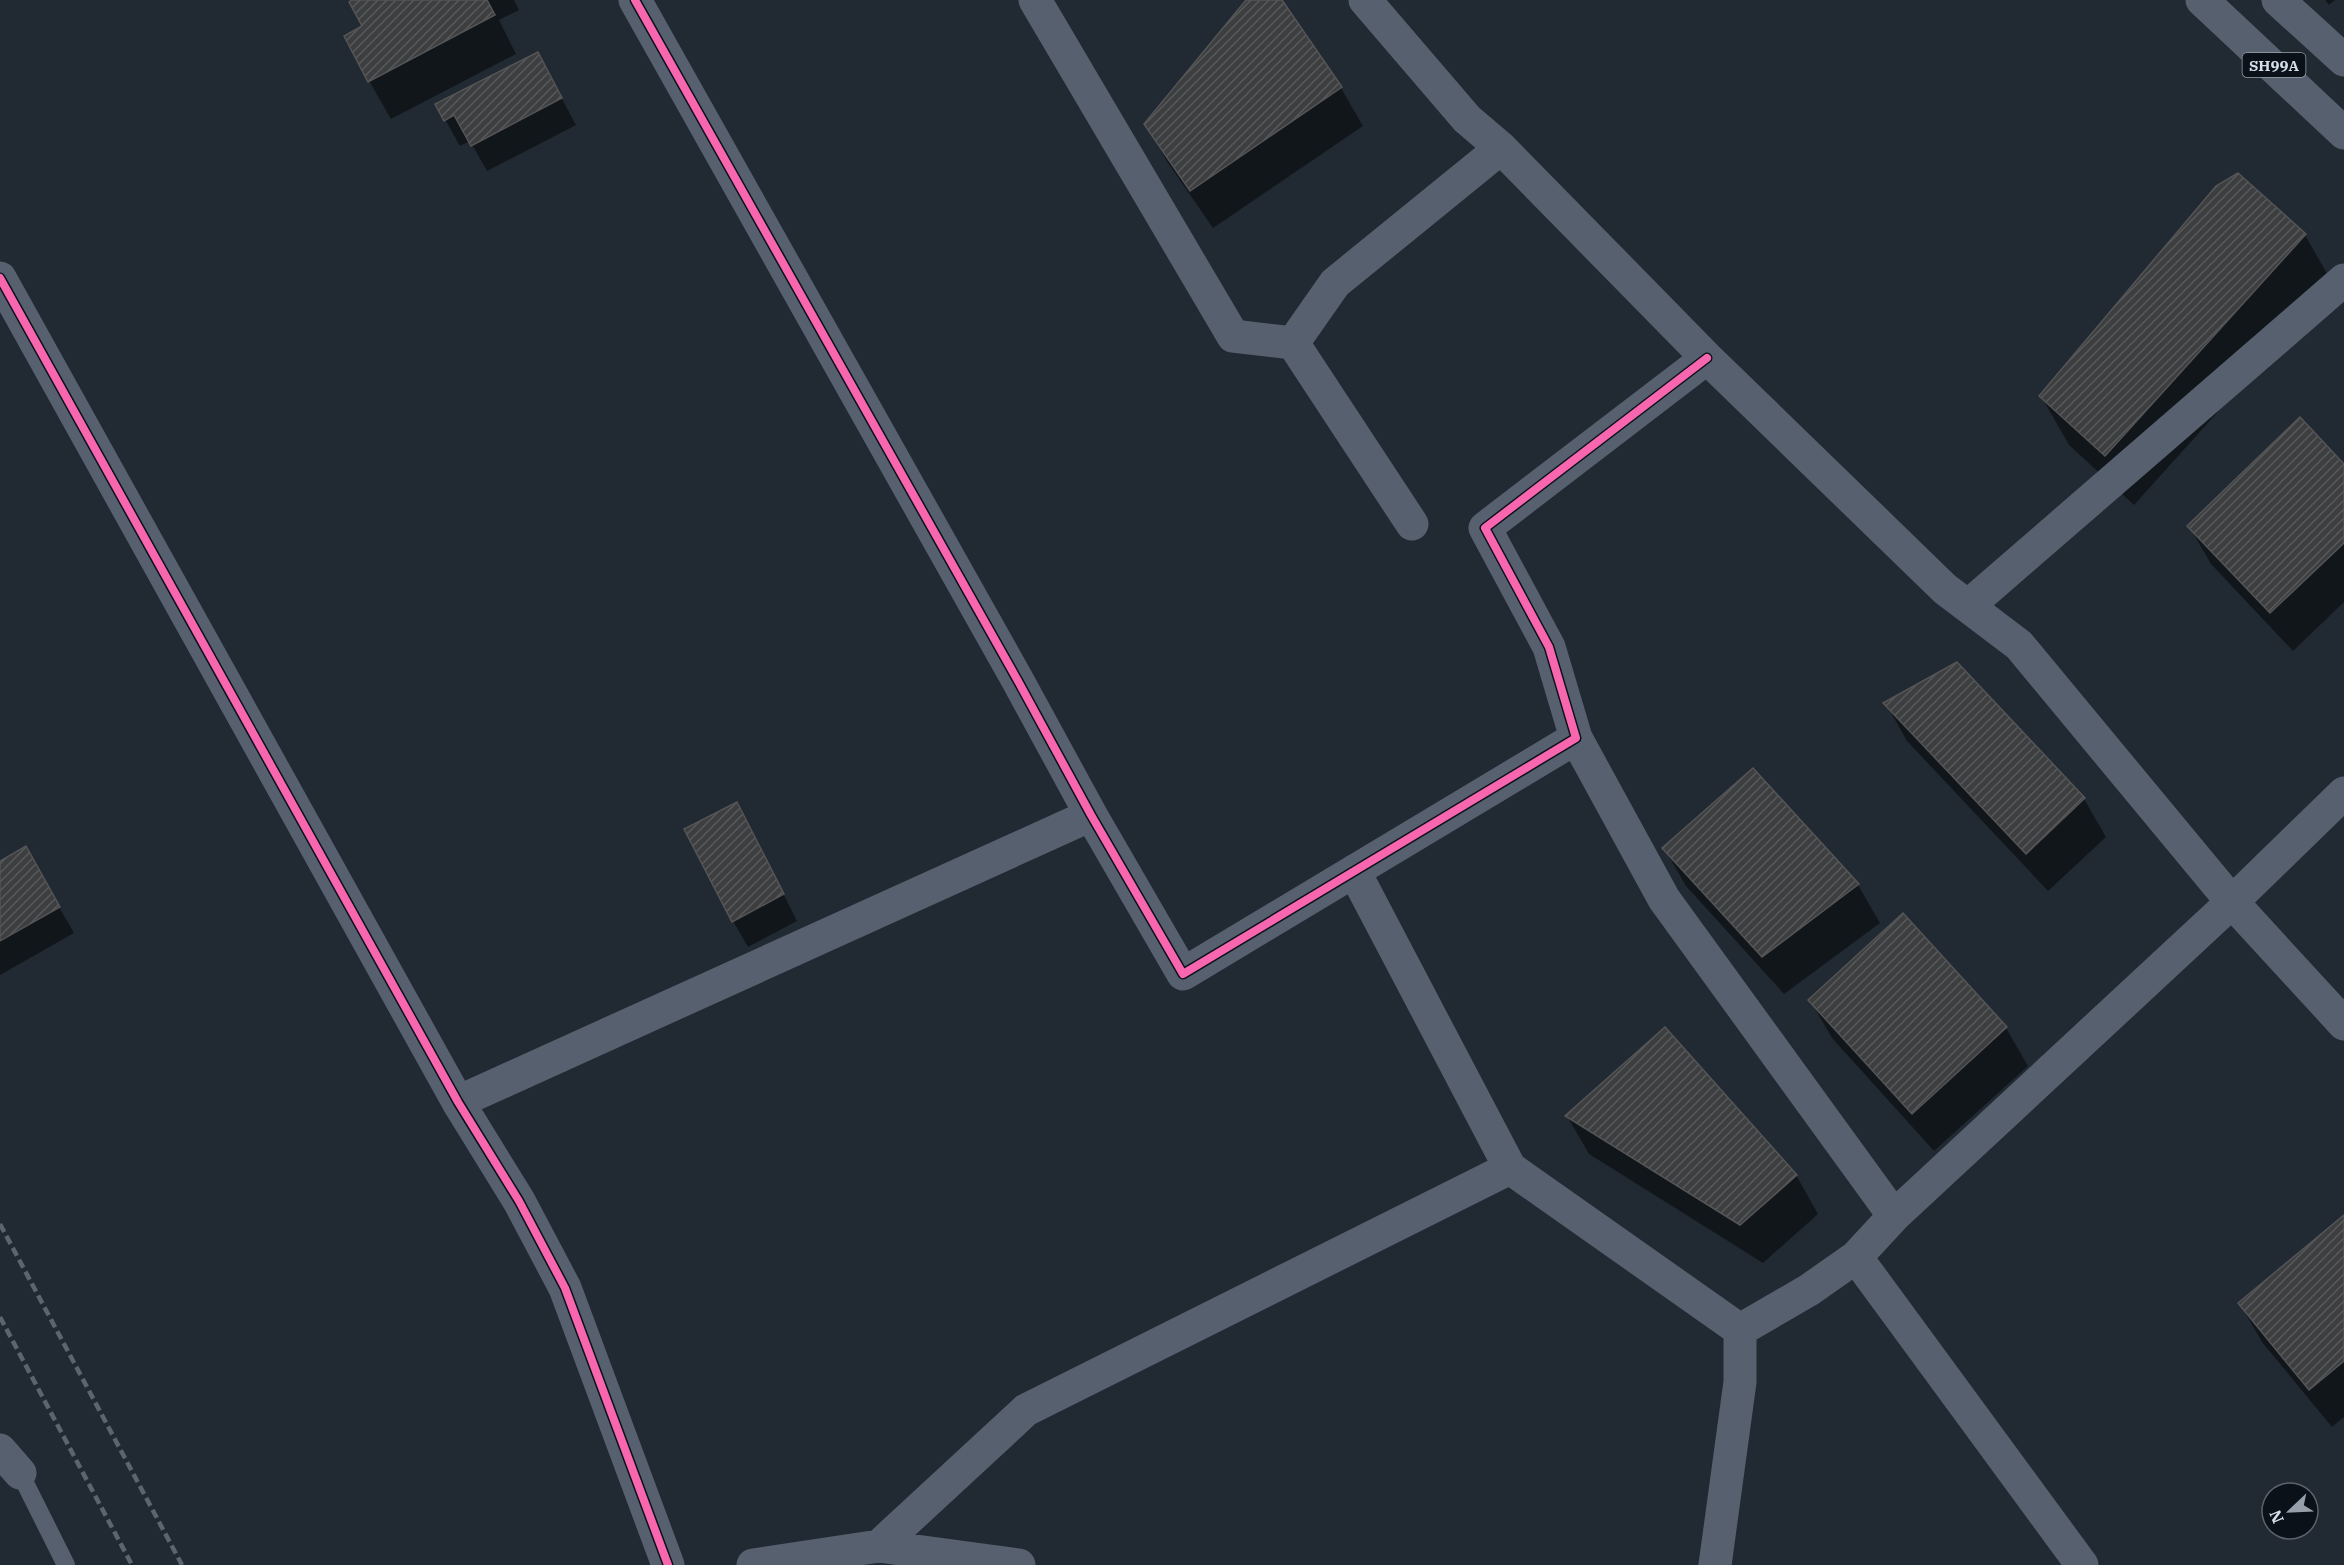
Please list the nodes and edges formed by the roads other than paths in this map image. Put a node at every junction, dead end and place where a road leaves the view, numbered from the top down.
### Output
1 (635, 0) edge
2 (1035, 0) edge
3 (1365, 0) edge
4 (2202, 0) edge
5 (2278, 0) edge
6 (2344, 60) edge
7 (2344, 133) edge
8 (1501, 148) junction
9 (0, 278) edge
10 (2344, 280) edge
11 (1293, 343) junction
12 (1707, 358) junction
13 (1413, 524) dead end
14 (1968, 606) junction
15 (1576, 738) junction
16 (2344, 793) edge
17 (1091, 815) junction
18 (1354, 871) junction
19 (2232, 902) junction
20 (2344, 1024) edge
21 (458, 1102) junction
22 (1510, 1168) junction
23 (1894, 1216) junction
24 (1856, 1257) junction
25 (1740, 1330) junction
26 (10, 1462) edge
27 (879, 1546) junction
28 (66, 1565) edge
29 (668, 1565) edge
30 (753, 1565) edge
31 (1019, 1565) edge
32 (1715, 1565) edge
33 (2082, 1565) edge

1 - 17 street
2 - 11 street
3 - 8 street
4 - 7 main road, SH99A
5 - 6 main road, SH99A
8 - 11 street
8 - 12 street
9 - 21 street
10 - 14 street
11 - 13 street
12 - 14 street
12 - 15 street
14 - 19 street
15 - 18 street
15 - 23 street
16 - 19 street
17 - 18 street
17 - 21 street
18 - 22 street
19 - 20 street
19 - 23 street
21 - 29 street
22 - 25 street
22 - 27 street
23 - 24 street
24 - 25 street
24 - 33 street
25 - 32 street
26 - 28 lane
27 - 30 street
27 - 31 street

